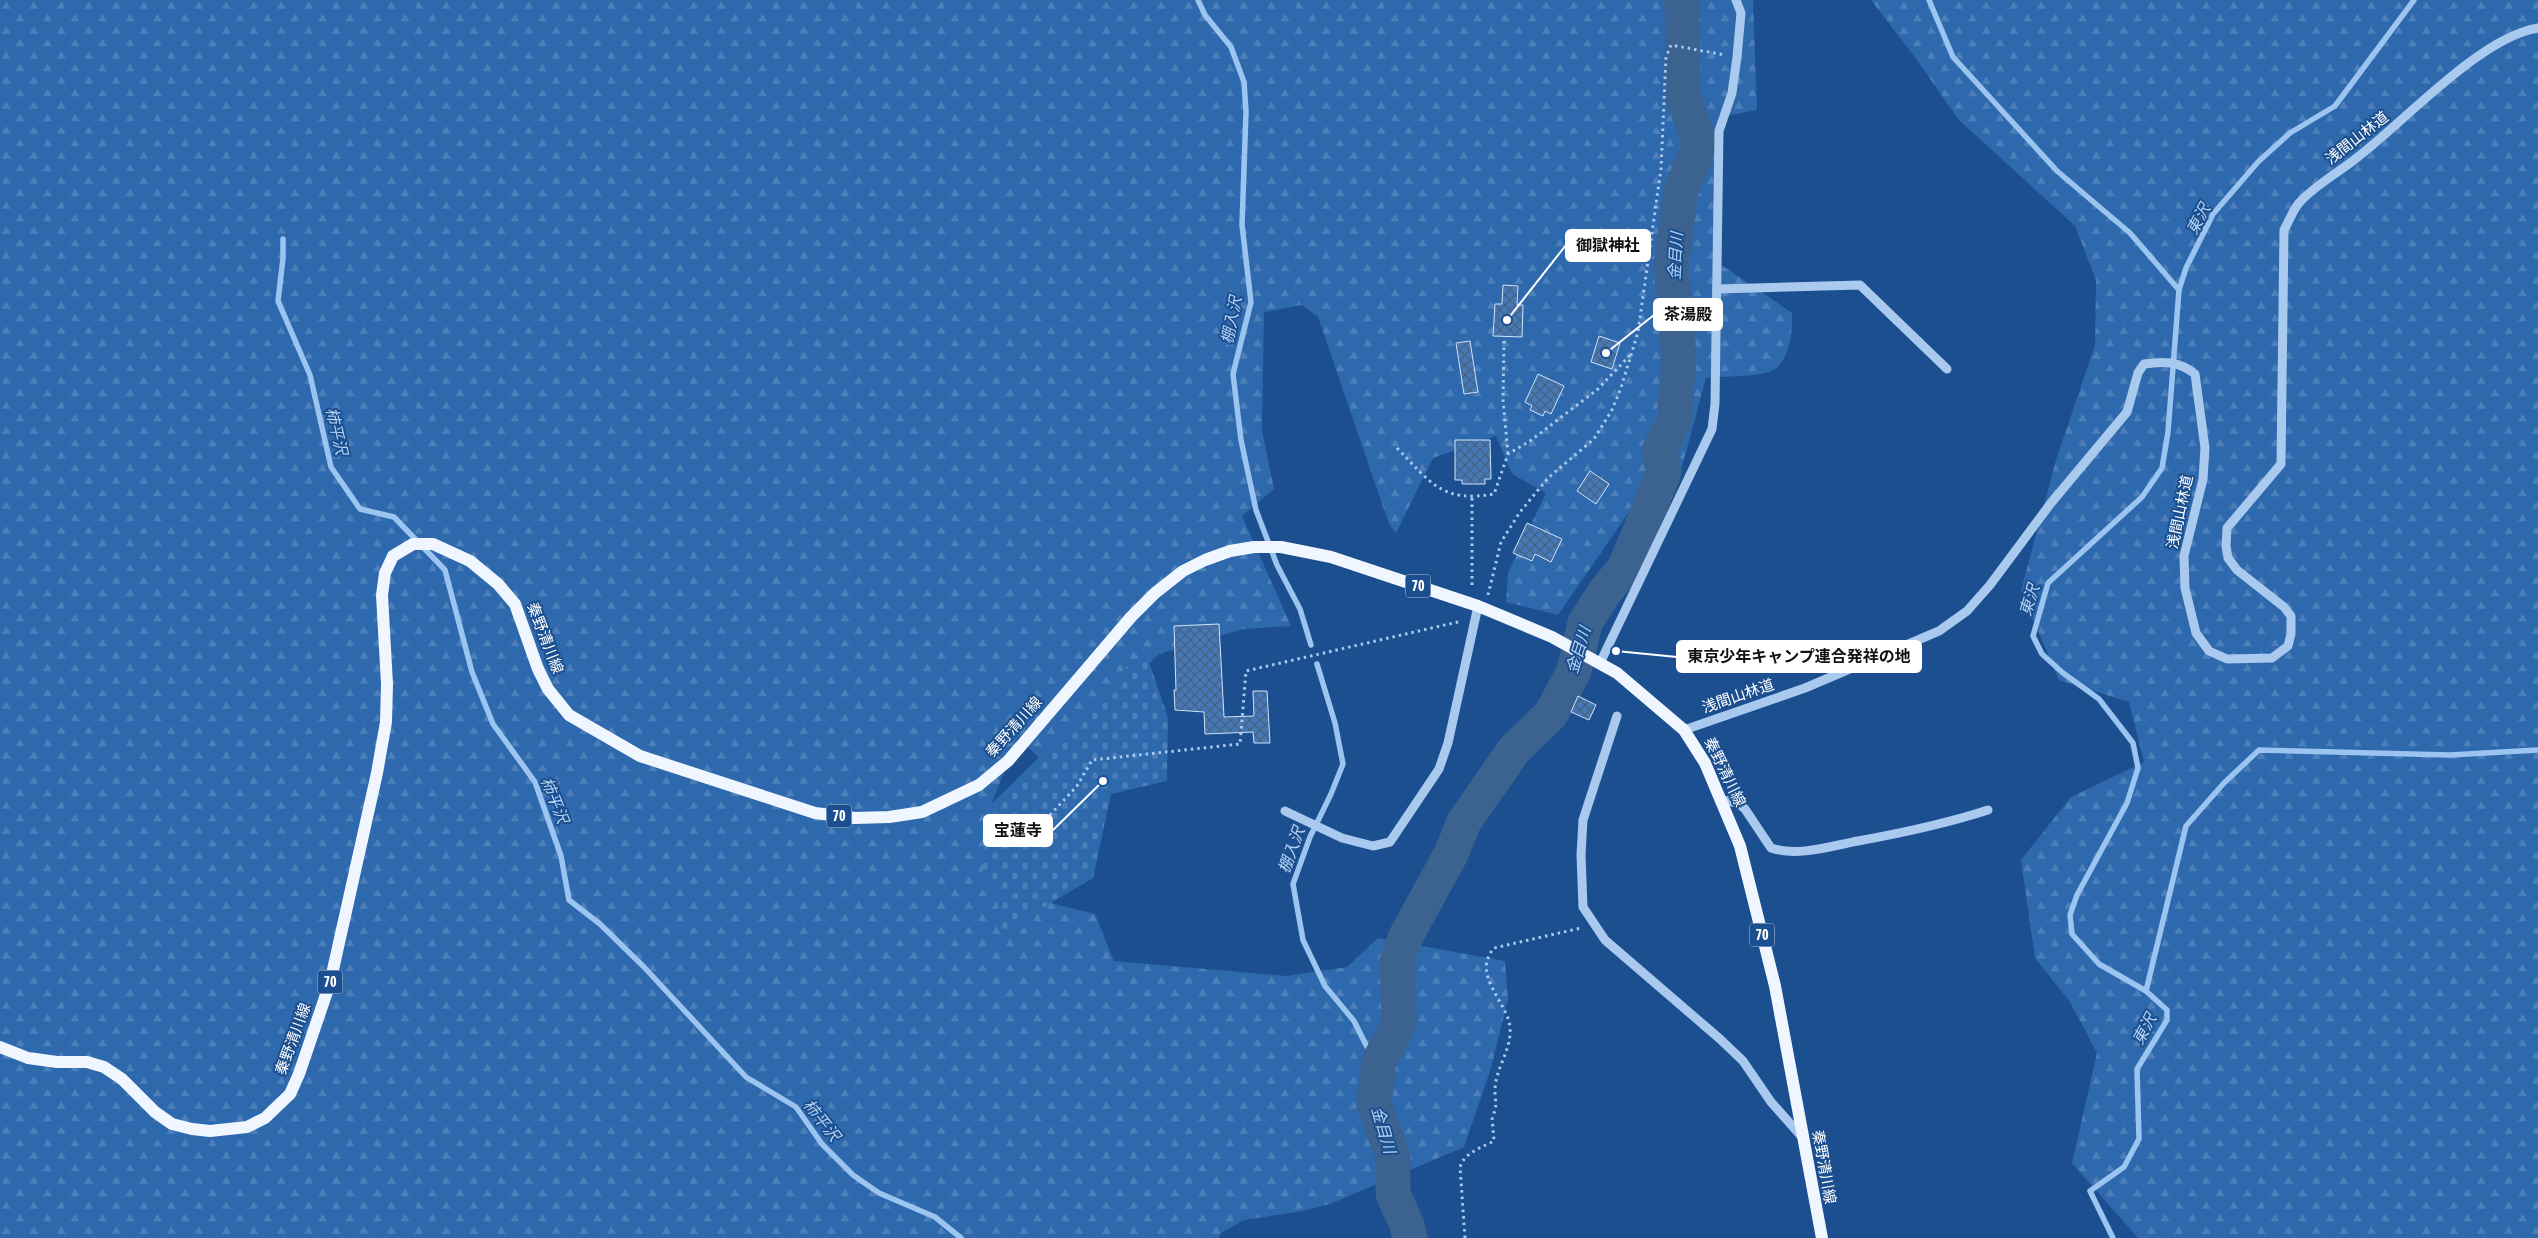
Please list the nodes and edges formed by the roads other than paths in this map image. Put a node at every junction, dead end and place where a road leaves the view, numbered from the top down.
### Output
1 (1736, 0) edge
2 (2538, 28) edge
3 (1718, 289) junction
4 (1948, 369) dead end
5 (1479, 606) junction
6 (1600, 663) junction
7 (1617, 716) dead end
8 (1684, 730) junction
9 (1722, 800) junction
10 (1988, 810) dead end
11 (1285, 811) dead end
12 (0, 1047) edge
13 (1803, 1138) junction
14 (1822, 1238) edge

1 - 3 street
2 - 8 street, 浅間山林道
3 - 4 street
3 - 6 street
5 - 6 main road, 秦野清川線 / 70
5 - 11 street
5 - 12 main road, 秦野清川線 / 70
6 - 8 main road, 秦野清川線 / 70
7 - 13 street
8 - 9 main road, 秦野清川線 / 70
9 - 10 street
9 - 13 main road, 秦野清川線 / 70
13 - 14 main road, 秦野清川線 / 70

